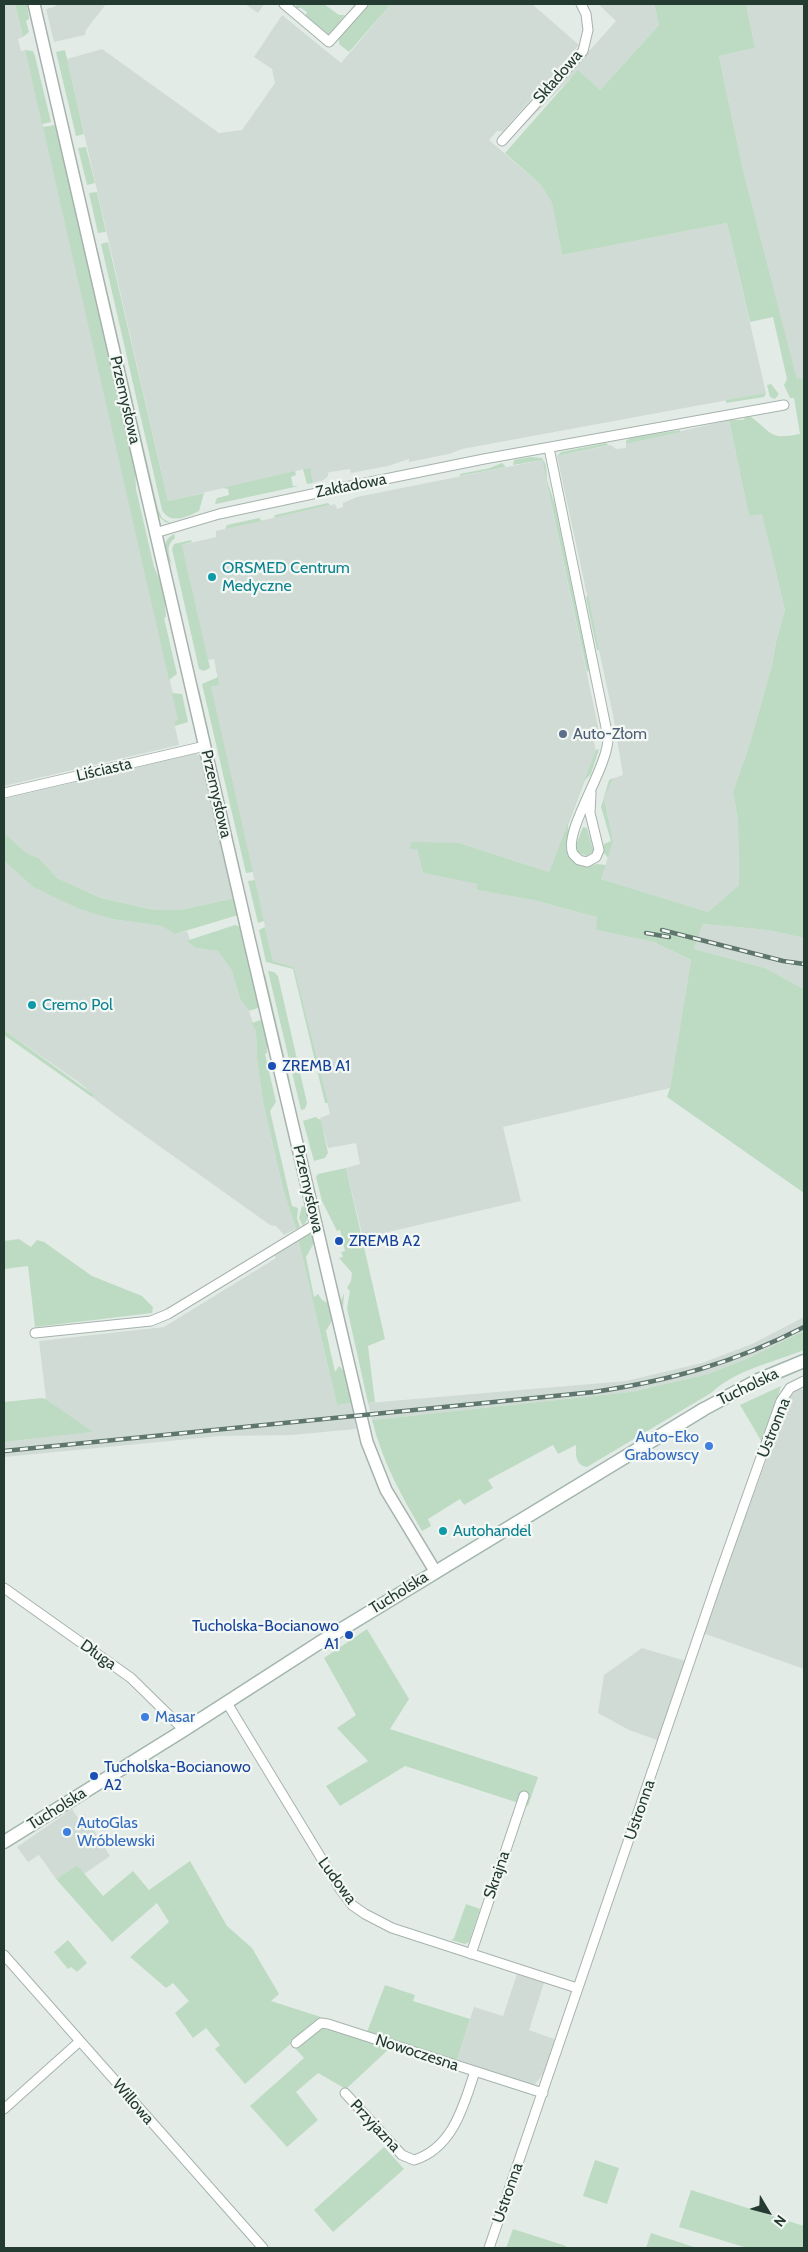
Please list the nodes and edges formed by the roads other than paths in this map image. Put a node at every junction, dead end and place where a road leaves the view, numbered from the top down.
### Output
1 (34, 4) edge
2 (284, 4) edge
3 (363, 4) edge
4 (581, 4) edge
5 (502, 141) dead end
6 (784, 405) dead end
7 (548, 448) junction
8 (156, 533) junction
9 (205, 746) junction
10 (591, 792) junction
11 (4, 793) edge
12 (316, 1224) junction
13 (35, 1334) dead end
14 (804, 1361) edge
15 (804, 1381) edge
16 (435, 1571) junction
17 (4, 1588) edge
18 (227, 1703) junction
19 (184, 1730) junction
20 (524, 1796) dead end
21 (4, 1842) edge
22 (471, 1954) junction
23 (4, 1955) edge
24 (578, 1988) junction
25 (80, 2041) junction
26 (296, 2043) dead end
27 (475, 2071) junction
28 (345, 2093) dead end
29 (543, 2093) junction
30 (4, 2109) edge
31 (263, 2248) edge
32 (489, 2248) edge

1 - 8 street, Przemysłowa
2 - 3 street
4 - 5 street, Składowa
6 - 7 street, Zakładowa
7 - 8 street, Zakładowa
7 - 10 street
8 - 9 street, Przemysłowa
9 - 11 street, Liściasta
9 - 12 street, Przemysłowa
10 - 10 street
12 - 13 street
12 - 16 street, Przemysłowa
14 - 16 main road, Tucholska
15 - 24 street, Ustronna
16 - 18 main road, Tucholska
17 - 19 street, Długa
18 - 19 main road, Tucholska
18 - 22 street, Ludowa
19 - 21 main road, Tucholska
20 - 22 street, Skrajna
22 - 24 street, Ludowa
23 - 25 street, Willowa
24 - 29 street, Ustronna
25 - 30 street
25 - 31 street, Willowa
26 - 27 street, Nowoczesna
27 - 28 street, Przyjazna
27 - 29 street, Nowoczesna
29 - 32 street, Ustronna

